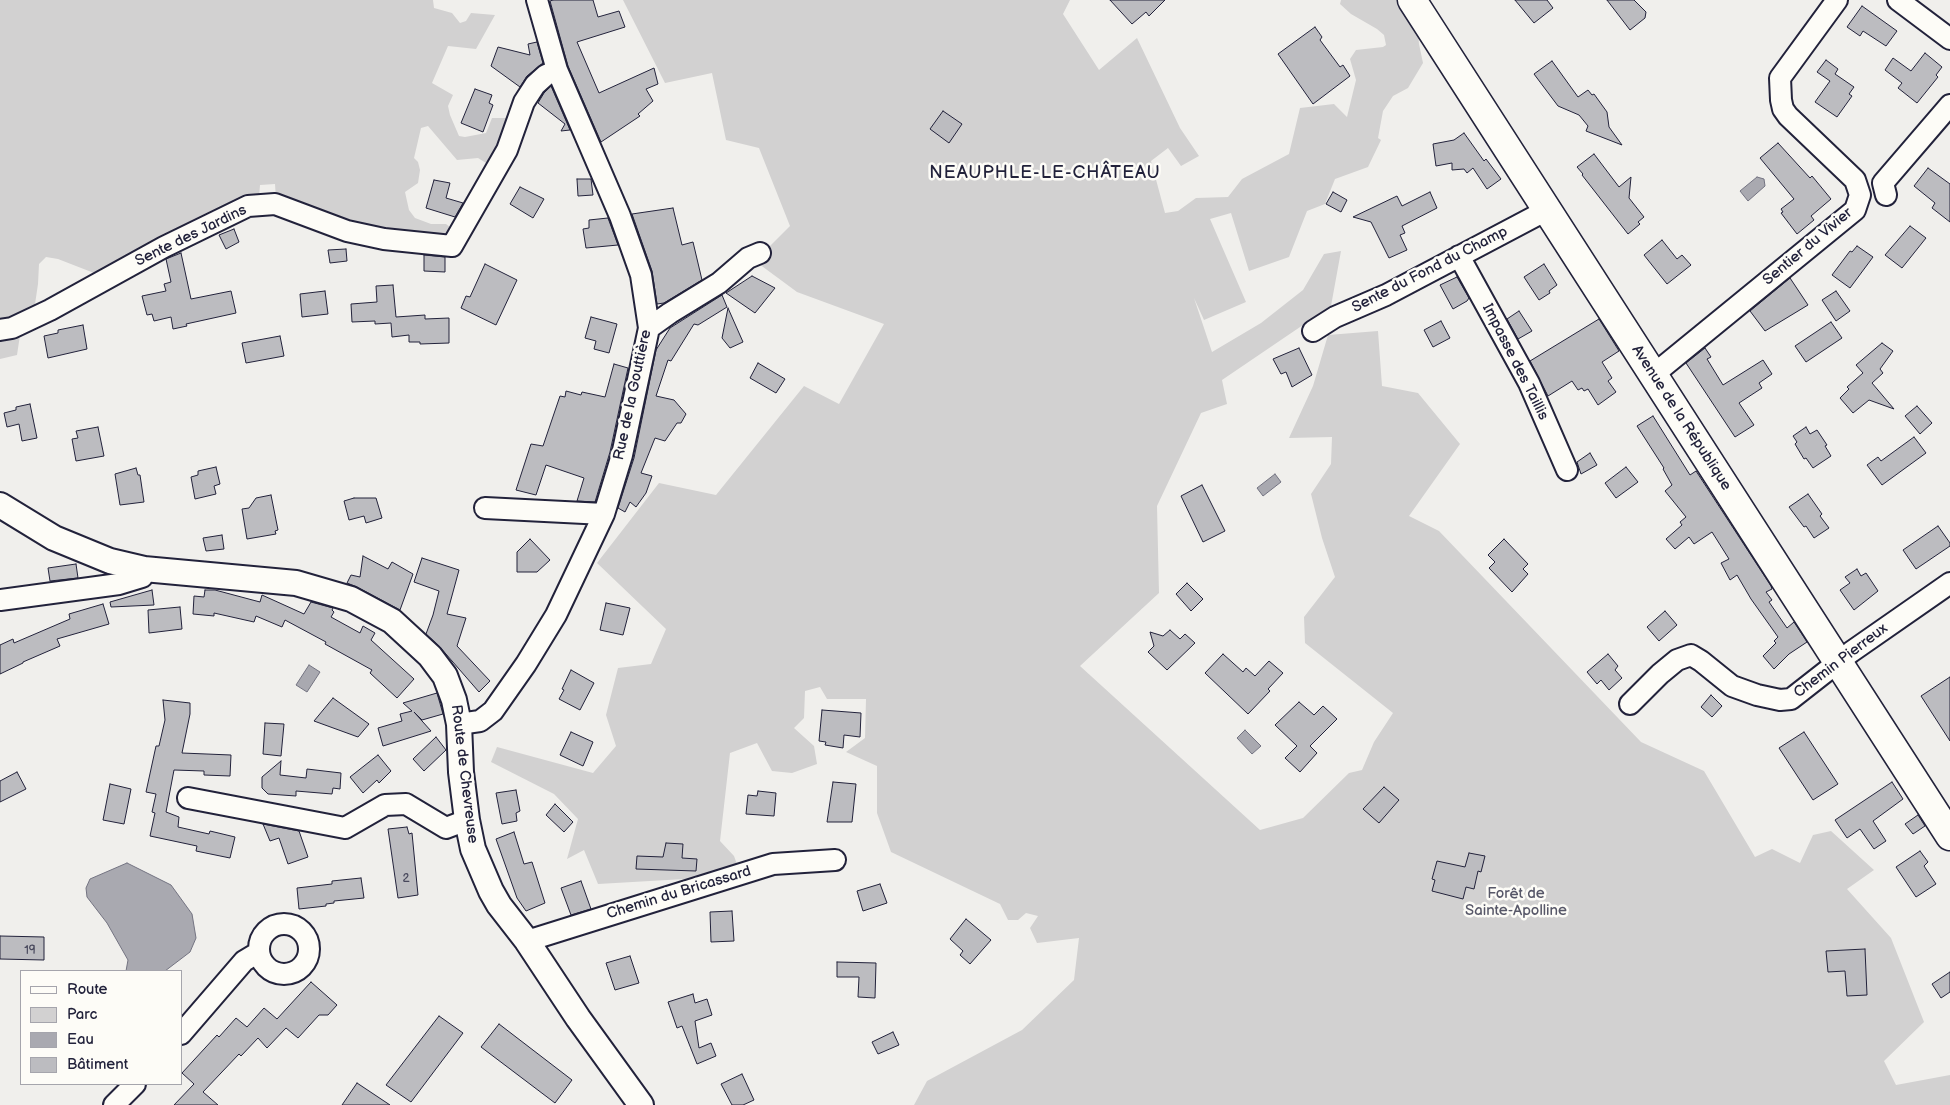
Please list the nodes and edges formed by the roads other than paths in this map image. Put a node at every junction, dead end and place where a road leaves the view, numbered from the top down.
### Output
1 (538, 0) edge
2 (1412, 0) edge
3 (1837, 0) edge
4 (1898, 0) edge
5 (1950, 39) edge
6 (558, 70) junction
7 (1950, 105) edge
8 (1886, 195) dead end
9 (1547, 210) junction
10 (760, 253) dead end
11 (1459, 256) junction
12 (649, 328) junction
13 (0, 330) edge
14 (1314, 331) dead end
15 (1653, 375) junction
16 (1567, 470) dead end
17 (0, 505) edge
18 (485, 508) dead end
19 (604, 514) junction
20 (144, 569) junction
21 (1950, 583) edge
22 (0, 600) edge
23 (1839, 663) junction
24 (1630, 704) dead end
25 (460, 724) junction
26 (188, 798) dead end
27 (467, 820) junction
28 (1950, 836) edge
29 (835, 860) dead end
30 (527, 941) junction
31 (259, 952) dead end
32 (182, 1033) edge
33 (134, 1085) edge
34 (114, 1105) edge
35 (641, 1105) edge

1 - 6 street, Rue de la Gouttière
2 - 9 main road, Avenue de la République
3 - 15 street, Sentier du Vivier
4 - 5 street
6 - 12 street, Rue de la Gouttière
6 - 13 street, Sente des Jardins
7 - 8 street
9 - 11 street, Sente du Fond du Champ
9 - 15 main road, Avenue de la République
10 - 12 street
11 - 14 street, Sente du Fond du Champ
11 - 16 street, Impasse des Taillis
12 - 19 street, Rue de la Gouttière
15 - 23 main road, Avenue de la République
17 - 20 street, Route de Chevreuse
18 - 19 street
19 - 25 street, Rue de la Gouttière
20 - 22 street
20 - 25 street, Route de Chevreuse
21 - 23 street, Chemin Pierreux
23 - 24 street, Chemin Pierreux
23 - 28 main road, Avenue de la République
25 - 27 street, Route de Chevreuse
26 - 27 street
27 - 30 street, Route de Chevreuse
29 - 30 street, Chemin du Bricassard
30 - 35 street, Route de Chevreuse
31 - 32 street
33 - 34 street

